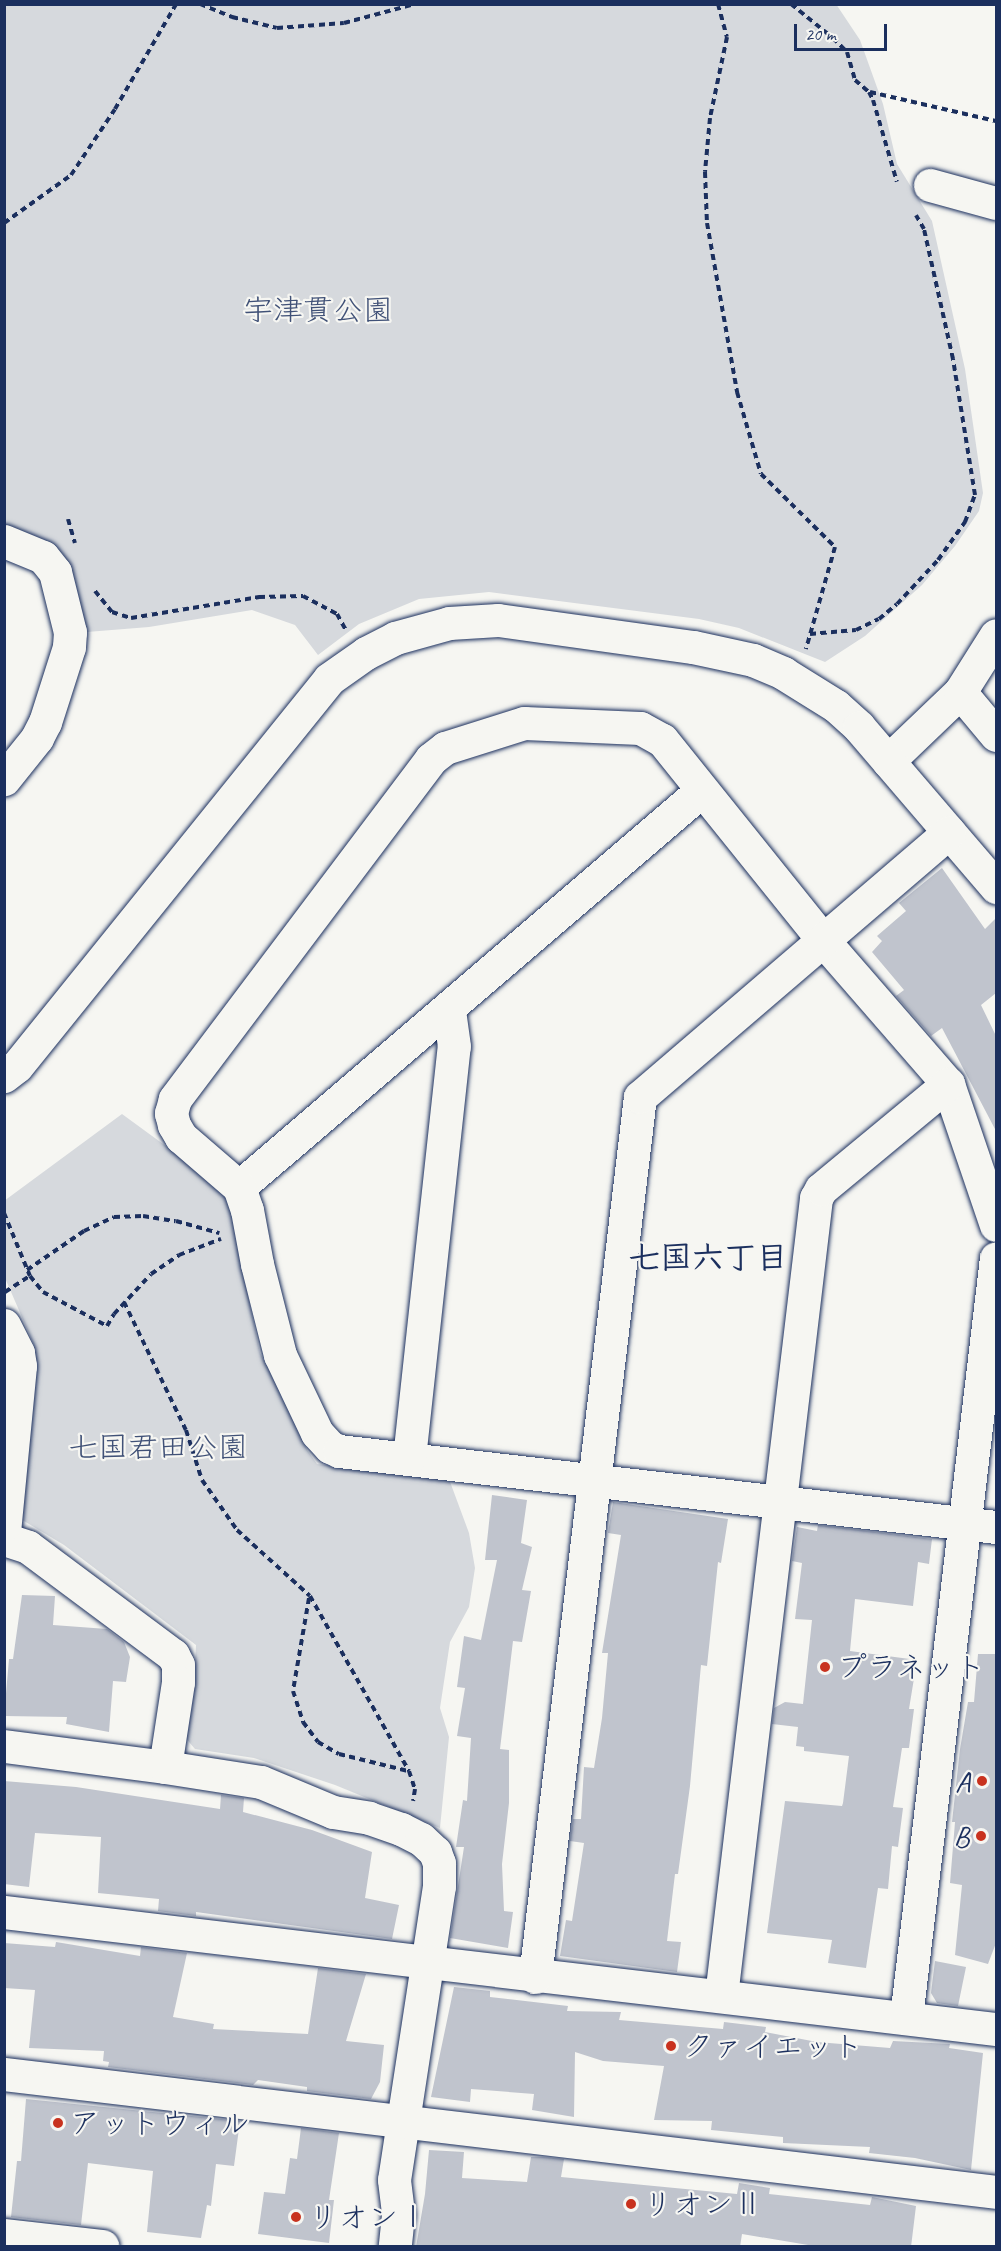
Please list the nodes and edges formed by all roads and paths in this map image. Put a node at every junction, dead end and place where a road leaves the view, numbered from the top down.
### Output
1 (176, 4) edge
2 (200, 4) edge
3 (415, 4) edge
4 (718, 4) edge
5 (791, 4) edge
6 (869, 92) junction
7 (996, 121) edge
8 (914, 193) junction
9 (996, 203) edge
10 (4, 223) edge
11 (4, 338) edge
12 (4, 378) edge
13 (68, 519) dead end
14 (4, 541) edge
15 (79, 553) dead end
16 (92, 586) dead end
17 (996, 635) edge
18 (352, 638) dead end
19 (960, 692) junction
20 (996, 735) edge
21 (888, 761) junction
22 (4, 779) edge
23 (701, 791) junction
24 (949, 832) junction
25 (996, 887) edge
26 (823, 940) junction
27 (449, 1009) junction
28 (4, 1076) edge
29 (948, 1084) junction
30 (239, 1187) junction
31 (4, 1213) edge
32 (996, 1225) edge
33 (242, 1234) junction
34 (996, 1258) edge
35 (27, 1270) junction
36 (30, 1276) junction
37 (4, 1292) edge
38 (124, 1302) junction
39 (4, 1325) edge
40 (409, 1458) junction
41 (595, 1480) junction
42 (782, 1500) junction
43 (981, 1525) edge
44 (4, 1533) edge
45 (4, 1539) edge
46 (310, 1596) junction
47 (4, 1746) edge
48 (165, 1767) junction
49 (409, 1771) junction
50 (401, 1829) junction
51 (4, 1912) edge
52 (428, 1962) junction
53 (535, 1977) junction
54 (721, 1996) junction
55 (906, 2018) junction
56 (996, 2029) edge
57 (4, 2074) edge
58 (403, 2122) junction
59 (996, 2192) edge
60 (4, 2235) edge
61 (102, 2247) edge
62 (395, 2247) edge

1 - 10 path
2 - 3 path
4 - 8 path
5 - 6 path
6 - 7 path
6 - 8 path
8 - 9 street
11 - 12 path
13 - 15 path
14 - 22 street
16 - 18 path
17 - 19 street
19 - 20 street
19 - 21 street
21 - 24 street
21 - 28 street
23 - 26 street
23 - 27 street
23 - 30 street
24 - 25 street
24 - 26 street
26 - 29 street
26 - 41 street
27 - 30 street
27 - 40 street
29 - 32 street
29 - 42 street
30 - 33 street
31 - 35 path
33 - 35 path
33 - 38 path
33 - 40 street
34 - 43 street
35 - 36 path
36 - 37 path
36 - 38 path
38 - 46 path
39 - 44 street
40 - 41 street
41 - 42 street
41 - 53 street
42 - 43 street
42 - 54 street
43 - 55 street
45 - 48 street
46 - 49 path
46 - 49 path
47 - 48 street
48 - 50 street
49 - 50 path
50 - 52 street
51 - 52 street
52 - 53 street
52 - 58 street
53 - 54 street
54 - 55 street
55 - 56 street
57 - 58 street
58 - 59 street
58 - 62 street
60 - 61 street

